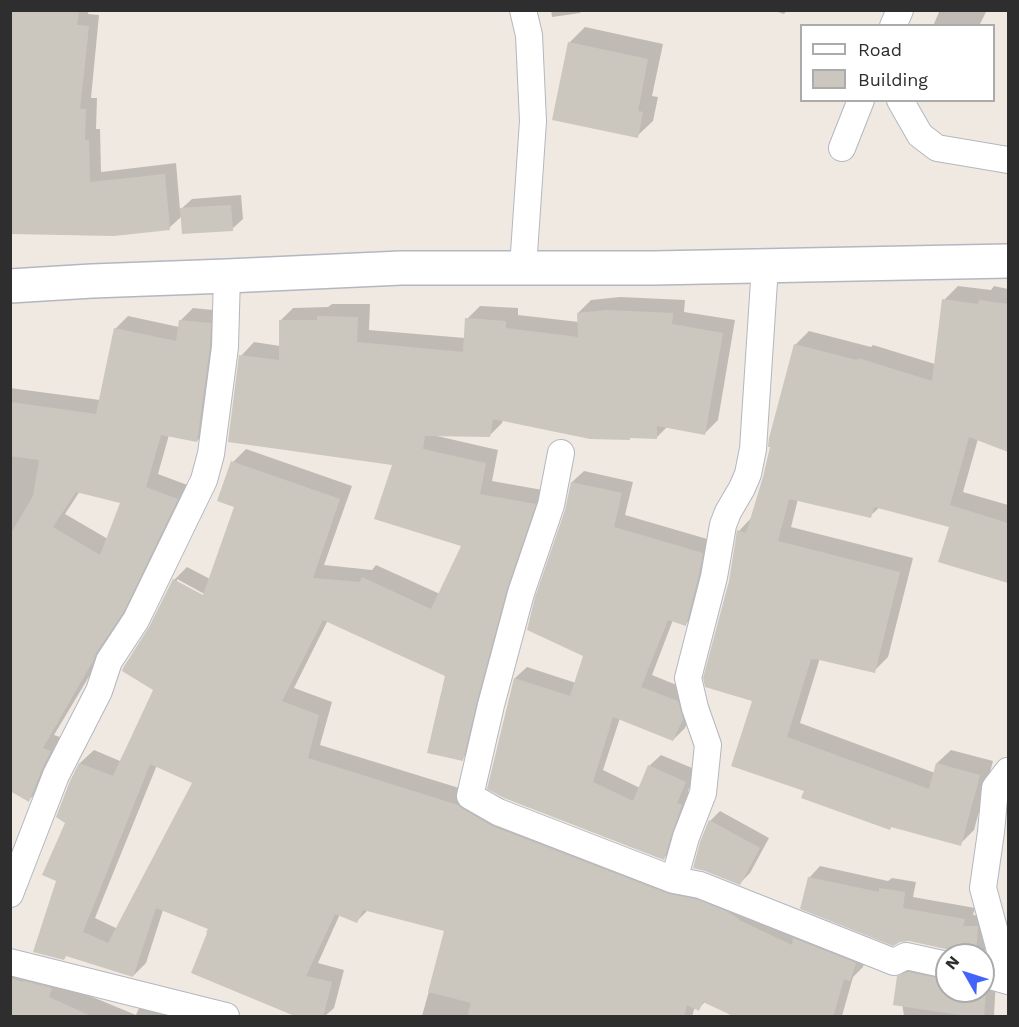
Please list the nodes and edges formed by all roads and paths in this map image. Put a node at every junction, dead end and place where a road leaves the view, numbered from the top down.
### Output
1 (523, 10) edge
2 (900, 10) edge
3 (894, 24) edge
4 (860, 102) edge
5 (901, 102) edge
6 (842, 148) dead end
7 (1008, 160) edge
8 (1008, 261) edge
9 (765, 266) junction
10 (523, 268) junction
11 (227, 276) junction
12 (10, 286) edge
13 (561, 453) dead end
14 (1008, 771) edge
15 (674, 880) junction
16 (10, 894) edge
17 (10, 962) edge
18 (935, 962) edge
19 (1008, 981) edge
20 (226, 1017) edge

1 - 10 street
2 - 3 street
4 - 6 street
5 - 7 street
8 - 9 main road
9 - 10 main road
9 - 15 street
10 - 11 main road
11 - 12 main road
11 - 16 street
13 - 15 street
14 - 19 street
15 - 18 street
17 - 20 street

